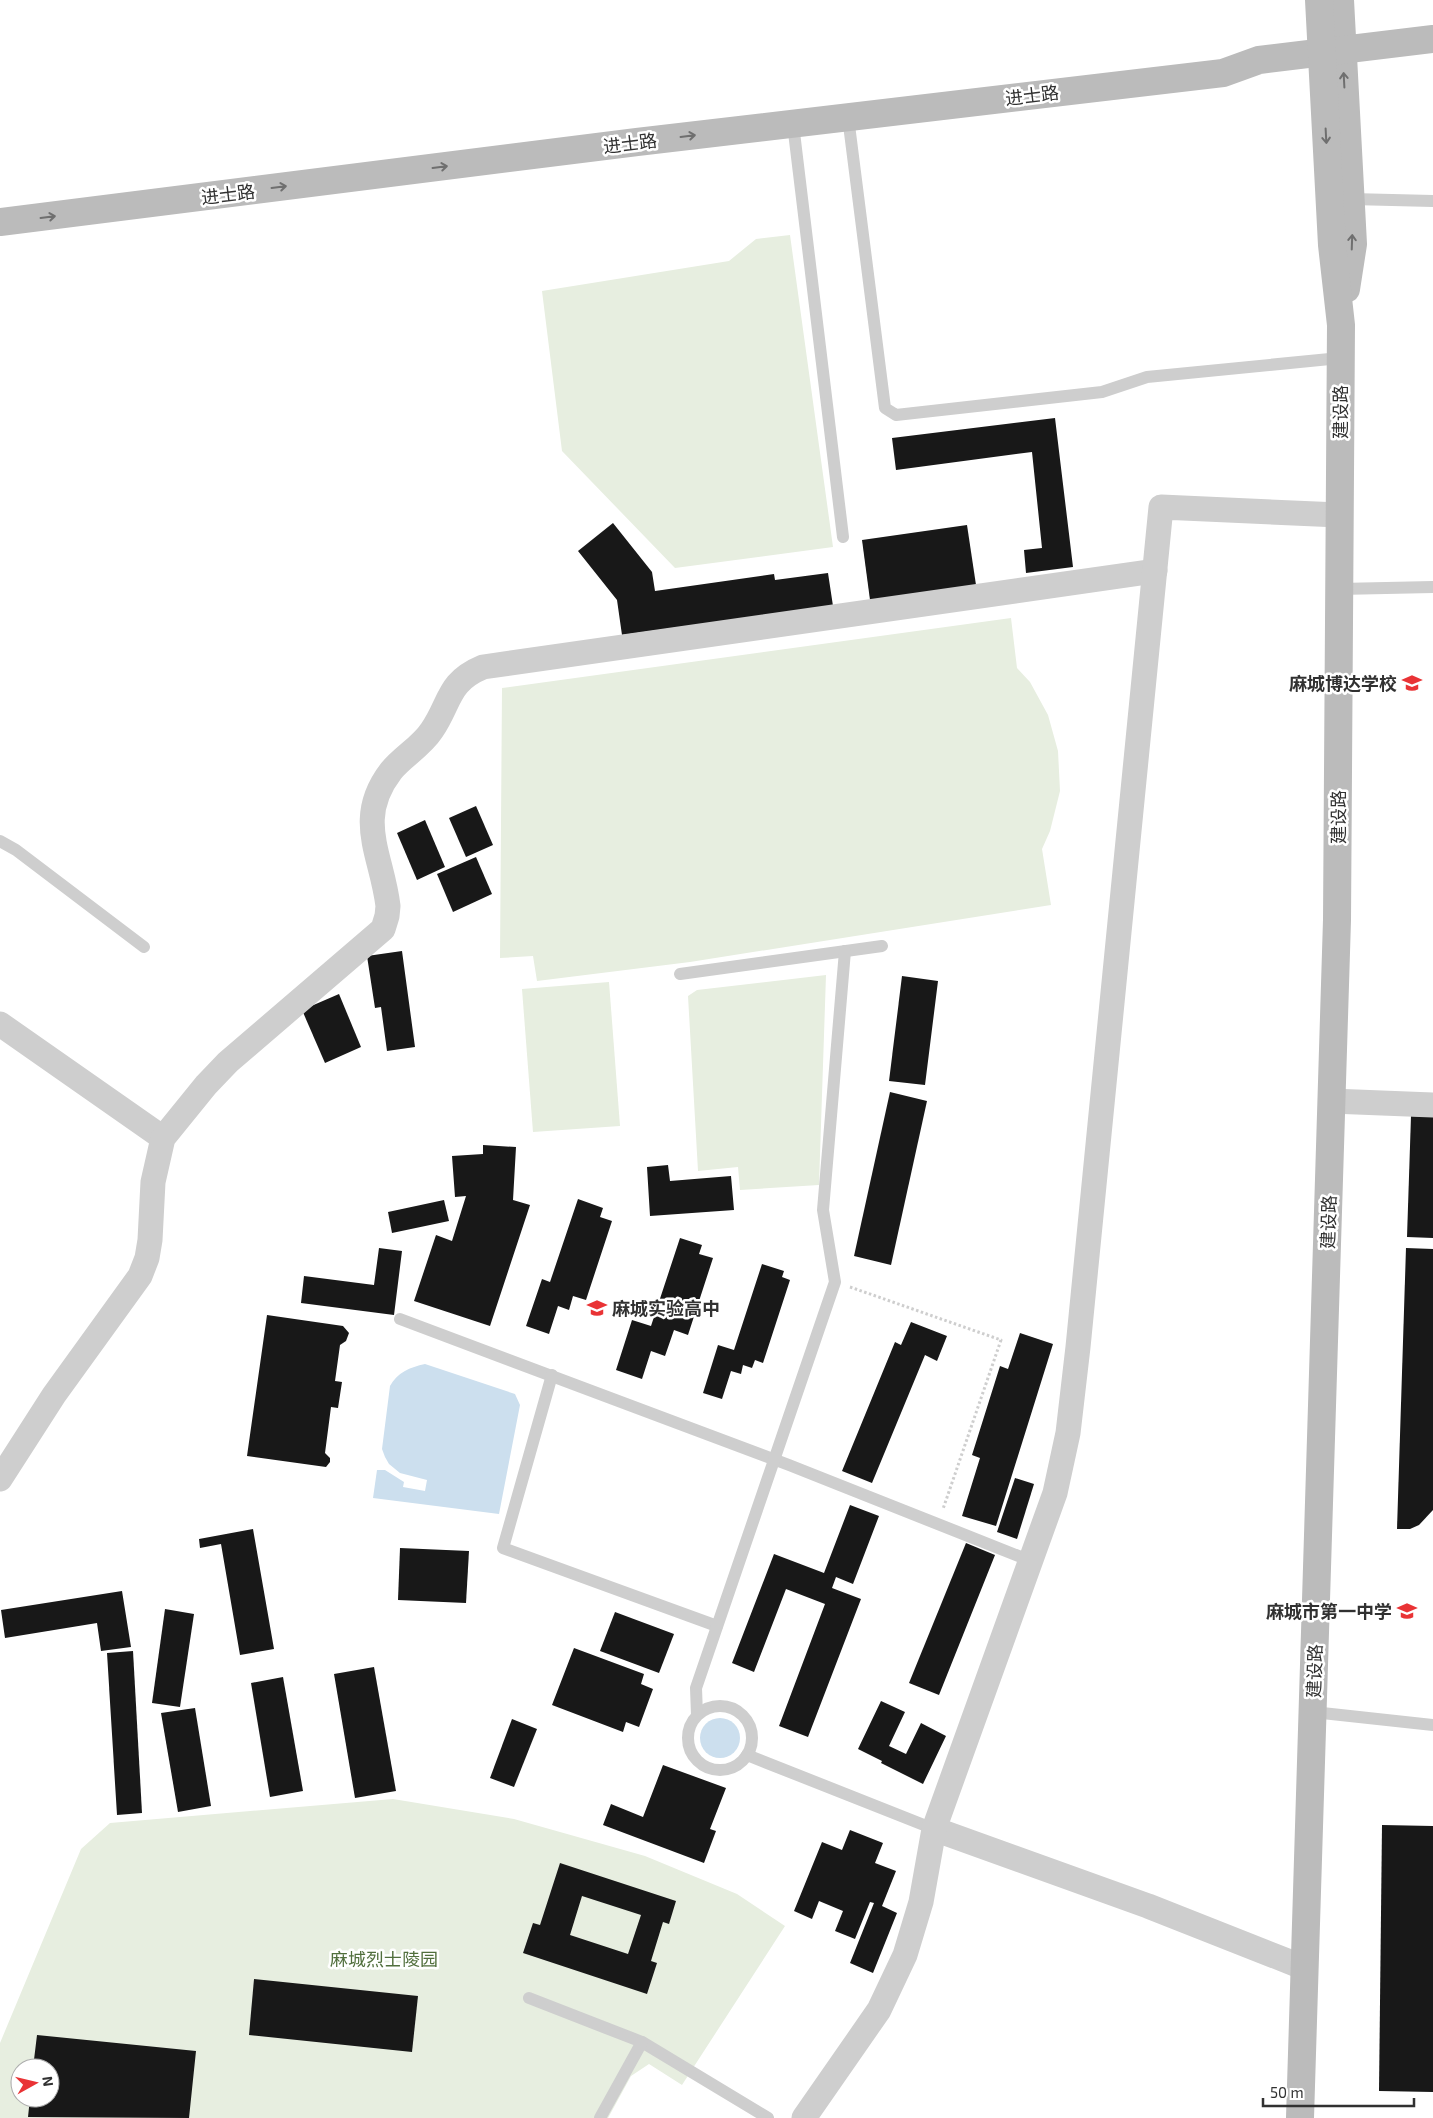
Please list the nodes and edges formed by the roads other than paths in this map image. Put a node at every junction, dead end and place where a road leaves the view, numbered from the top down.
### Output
1 (1319, 0) edge
2 (1340, 0) edge
3 (1433, 39) edge
4 (1332, 51) junction
5 (1259, 60) junction
6 (848, 117) junction
7 (793, 124) junction
8 (1350, 199) junction
9 (1433, 201) edge
10 (0, 204) edge
11 (0, 222) edge
12 (1341, 325) junction
13 (1340, 358) junction
14 (1339, 515) junction
15 (843, 537) dead end
16 (1155, 571) junction
17 (1433, 587) edge
18 (1339, 589) junction
19 (0, 841) edge
20 (144, 946) dead end
21 (882, 946) dead end
22 (845, 951) junction
23 (680, 974) dead end
24 (0, 1024) edge
25 (1332, 1101) junction
26 (1433, 1105) edge
27 (163, 1138) junction
28 (400, 1319) dead end
29 (552, 1375) junction
30 (774, 1459) junction
31 (0, 1478) edge
32 (1031, 1561) junction
33 (717, 1626) junction
34 (1313, 1712) junction
35 (696, 1716) junction
36 (1433, 1725) edge
37 (747, 1755) junction
38 (934, 1829) junction
39 (1305, 1968) junction
40 (529, 1998) dead end
41 (642, 2042) junction
42 (600, 2118) edge
43 (768, 2118) edge
44 (804, 2118) edge
45 (1300, 2118) edge

1 - 4 main road, 建设路
2 - 4 main road, 建设路
3 - 4 main road, 进士路
4 - 5 main road, 进士路
8 -> 4 main road, 建设路
4 -> 12 main road, 建设路
5 - 6 main road, 进士路
5 - 10 main road, 进士路
6 - 7 main road, 进士路
6 - 13 lane
11 -> 7 main road, 进士路
7 - 15 lane
8 - 9 lane
12 -> 8 main road, 建设路
12 - 13 main road, 建设路
13 - 14 main road, 建设路
14 - 16 street
14 - 18 main road, 建设路
16 - 27 street
16 - 32 street
17 - 18 lane
18 - 25 main road, 建设路
19 - 20 lane
21 - 22 lane
22 - 23 lane
22 - 30 lane
24 - 27 street
25 - 26 street
25 - 34 main road, 建设路
27 - 31 street
28 - 29 lane
29 - 30 lane
29 - 33 lane
30 - 32 lane
30 - 33 lane
32 - 38 street
33 - 35 lane
34 - 36 lane
34 - 39 main road, 建设路
35 - 37 lane
35 - 37 lane
37 - 38 lane
38 - 39 street
38 - 44 street
39 - 45 main road, 建设路
40 - 41 lane
41 - 42 lane
41 - 43 lane

